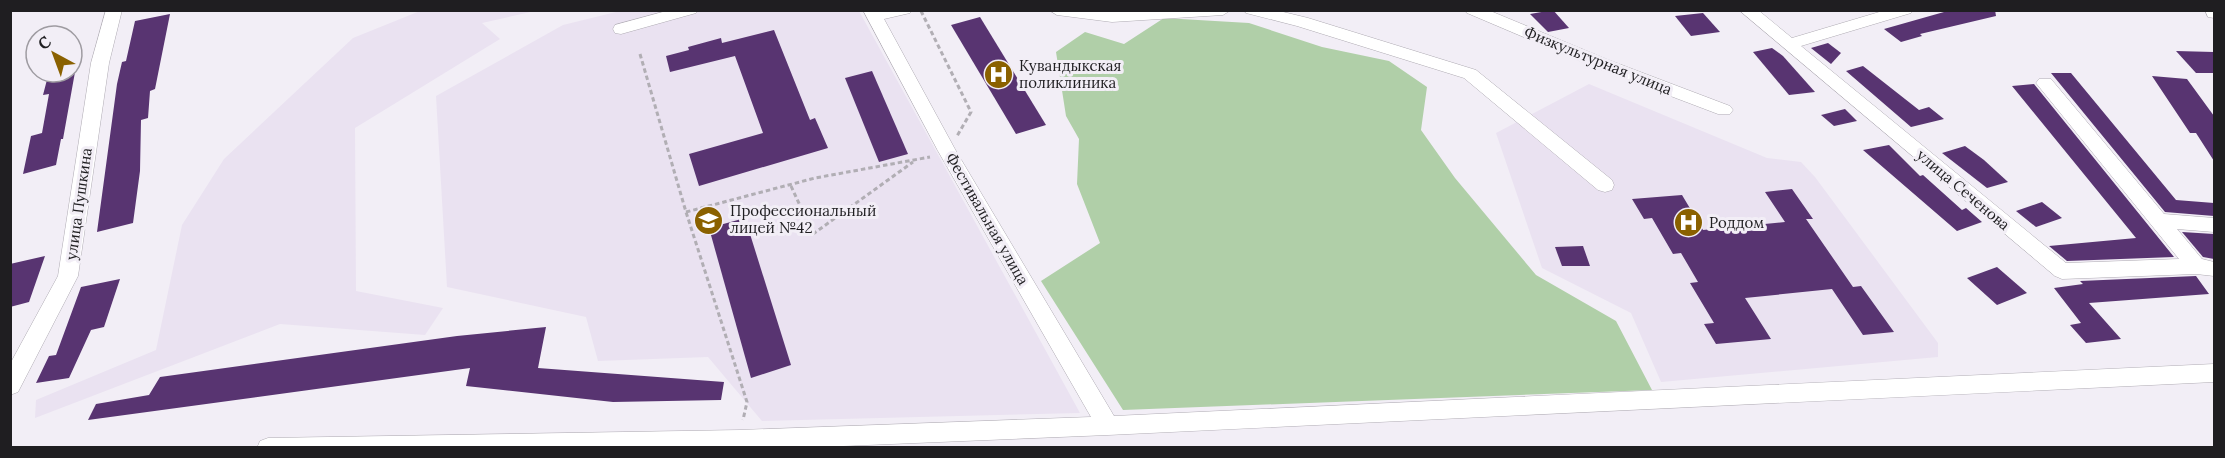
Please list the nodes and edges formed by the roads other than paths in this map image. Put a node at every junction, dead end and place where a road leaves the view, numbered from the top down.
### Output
1 (114, 10) edge
2 (690, 10) edge
3 (904, 10) edge
4 (1057, 10) edge
5 (1223, 10) edge
6 (1252, 10) edge
7 (1473, 10) edge
8 (1747, 10) edge
9 (1905, 10) edge
10 (873, 13) edge
11 (621, 29) dead end
12 (1788, 45) junction
13 (2045, 83) dead end
14 (1724, 110) dead end
15 (1605, 185) dead end
16 (2159, 221) junction
17 (2214, 225) edge
18 (2205, 268) edge
19 (2214, 373) edge
20 (10, 386) edge
21 (1108, 426) junction
22 (268, 447) edge

1 - 20 street, улица Пушкина
2 - 11 street
3 - 10 street
4 - 5 street
6 - 15 street
7 - 14 street, Физкультурная улица
8 - 12 street, улица Сеченова
9 - 12 street
10 - 21 street, Фестивальная улица
12 - 18 street, улица Сеченова
13 - 16 street
16 - 17 street
16 - 18 street
19 - 21 street
21 - 22 street

